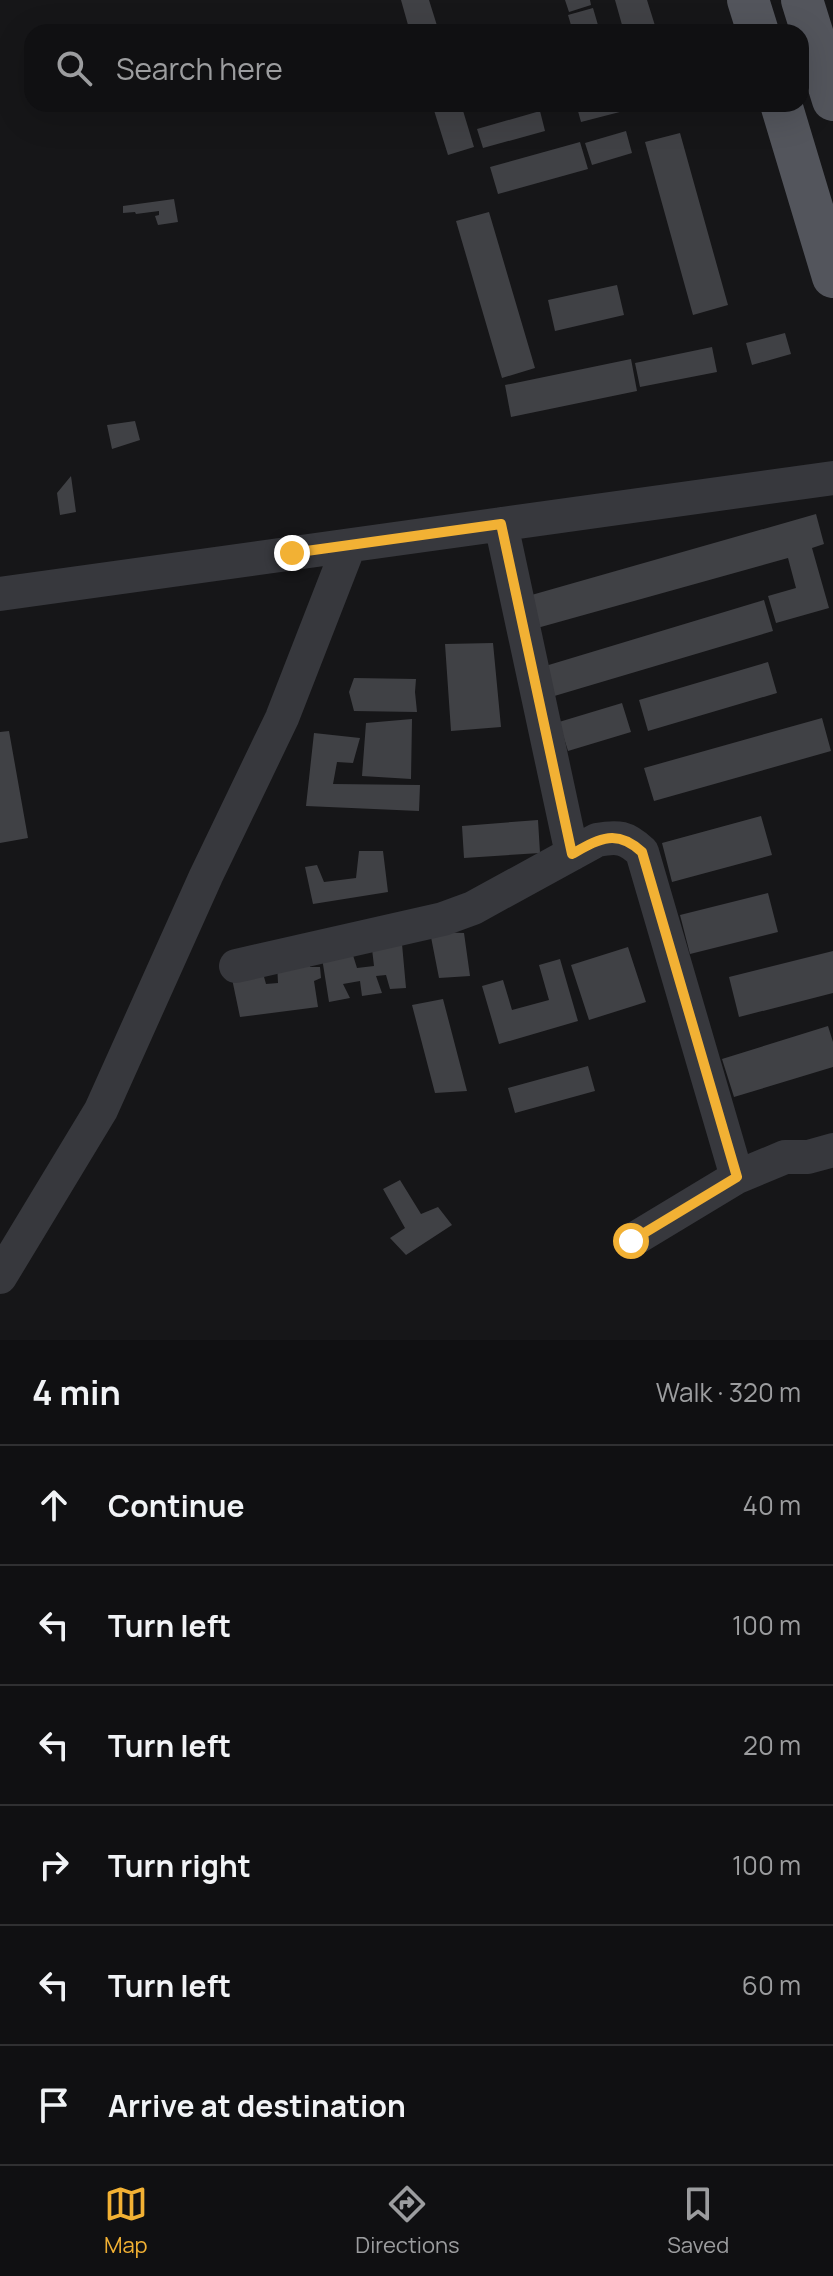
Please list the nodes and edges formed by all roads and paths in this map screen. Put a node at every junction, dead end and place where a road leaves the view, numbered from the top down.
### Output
1 (748, 0) edge
2 (802, 0) edge
3 (756, 24) edge
4 (833, 100) edge
5 (783, 112) edge
6 (833, 277) edge
7 (833, 478) edge
8 (501, 524) junction
9 (349, 546) junction
10 (0, 594) edge
11 (572, 854) junction
12 (236, 966) dead end
13 (833, 1150) edge
14 (737, 1177) junction
15 (631, 1241) dead end
16 (0, 1277) edge

1 - 3 main road
2 - 4 main road
5 - 6 main road
7 - 8 street
8 - 9 street
8 - 11 street
9 - 10 street
9 - 16 street
11 - 12 street
11 - 14 street
13 - 14 street
14 - 15 street

